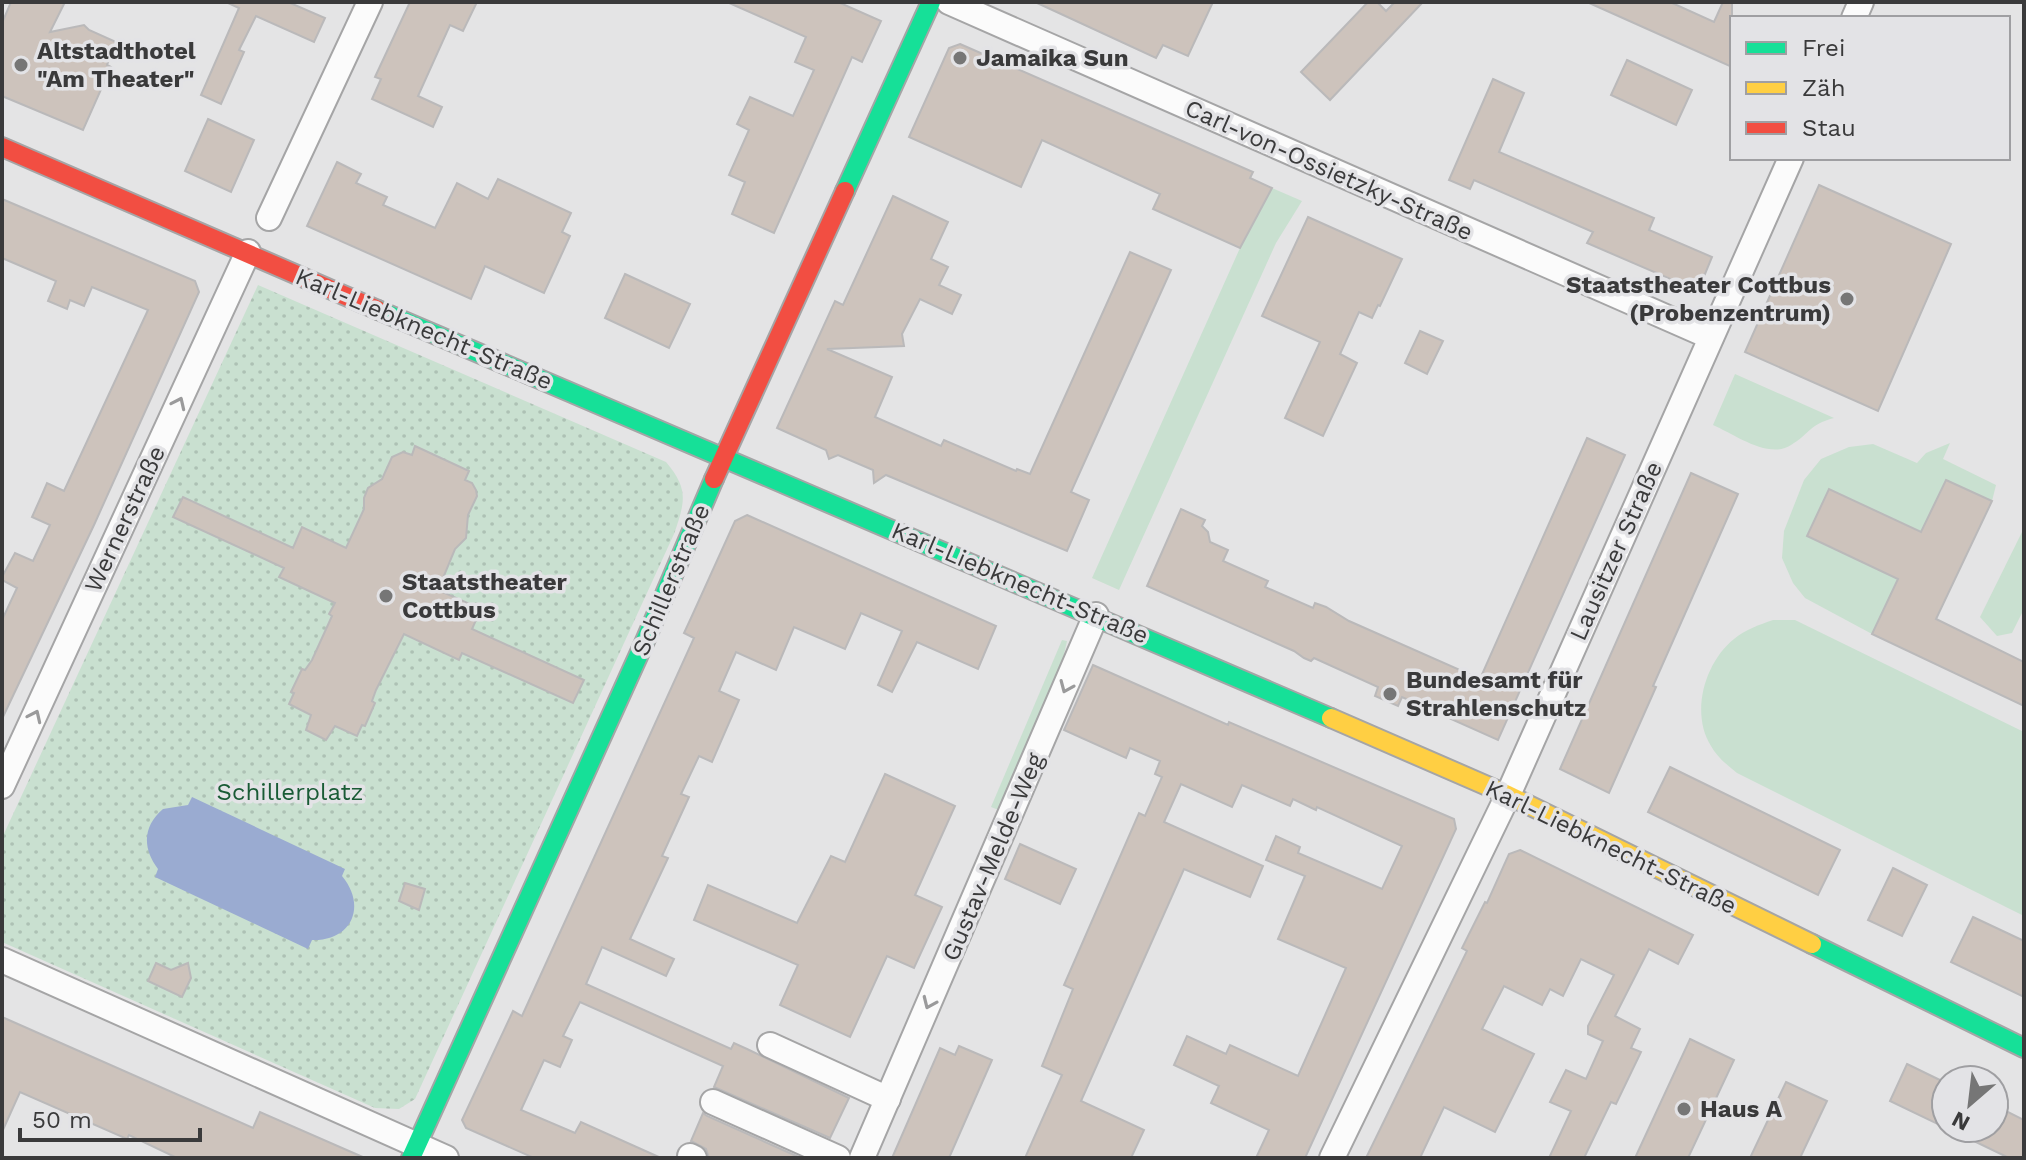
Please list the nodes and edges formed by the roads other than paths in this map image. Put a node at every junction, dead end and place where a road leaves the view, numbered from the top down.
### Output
1 (370, 2) edge
2 (931, 2) edge
3 (949, 2) edge
4 (2, 147) edge
5 (1790, 160) edge
6 (269, 218) dead end
7 (248, 252) junction
8 (1711, 337) junction
9 (723, 458) junction
10 (1096, 615) junction
11 (2, 786) edge
12 (1508, 795) junction
13 (2, 960) edge
14 (770, 1045) dead end
15 (2024, 1048) edge
16 (888, 1099) junction
17 (713, 1102) dead end
18 (414, 1151) edge
19 (446, 1158) edge
20 (838, 1158) edge
21 (862, 1158) edge
22 (1332, 1158) edge

1 - 6 street
2 - 9 main road, Schillerstraße
3 - 8 street, Carl-von-Ossietzky-Straße
4 - 7 main road, Karl-Liebknecht-Straße
5 - 8 street, Lausitzer Straße
7 - 9 main road, Karl-Liebknecht-Straße
11 -> 7 street, Wernerstraße
8 - 12 street, Lausitzer Straße
9 - 10 main road, Karl-Liebknecht-Straße
9 - 18 main road, Schillerstraße
10 - 12 main road, Karl-Liebknecht-Straße
10 -> 16 street, Gustav-Melde-Weg
12 - 15 main road, Karl-Liebknecht-Straße
12 - 22 street, Lausitzer Straße
13 - 18 street
14 - 16 street
16 - 21 street, Gustav-Melde-Weg
17 - 20 street
18 - 19 street

